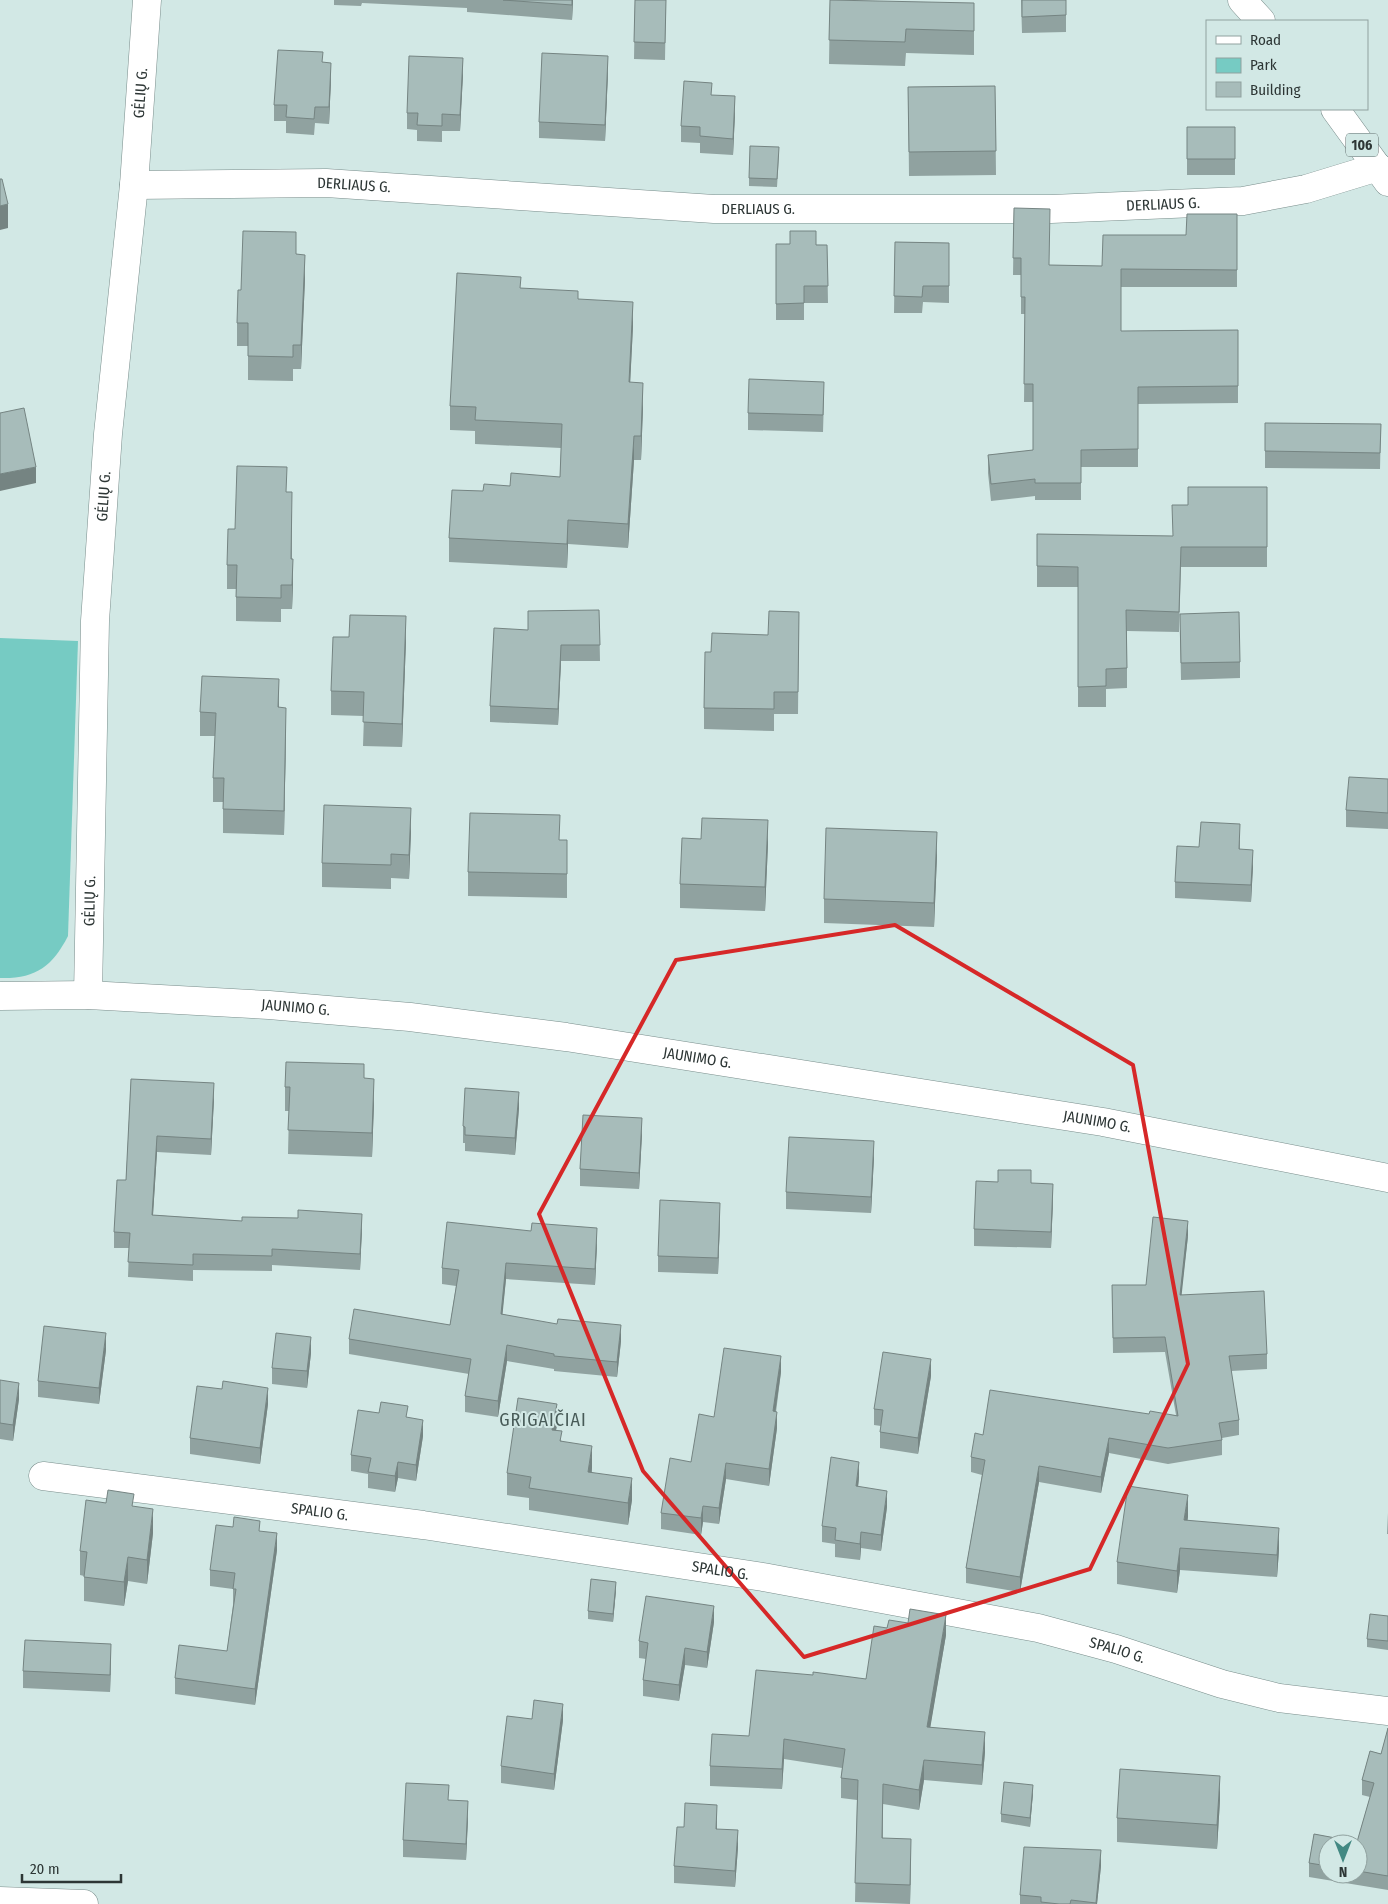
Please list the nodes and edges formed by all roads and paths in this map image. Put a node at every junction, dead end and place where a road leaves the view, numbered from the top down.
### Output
1 (147, 0) edge
2 (1242, 0) edge
3 (1260, 20) edge
4 (1336, 110) edge
5 (1383, 175) edge
6 (134, 185) junction
7 (88, 995) junction
8 (0, 996) edge
9 (1388, 1178) edge
10 (43, 1476) dead end
11 (1388, 1711) edge
12 (0, 1901) edge
13 (84, 1904) edge

1 - 6 street, GĖLIŲ G.
2 - 3 street
4 - 5 street, 106
5 - 6 street, DERLIAUS G.
6 - 7 street, GĖLIŲ G.
7 - 8 street, JAUNIMO G.
7 - 9 street, JAUNIMO G.
10 - 11 street, SPALIO G.
12 - 13 street

